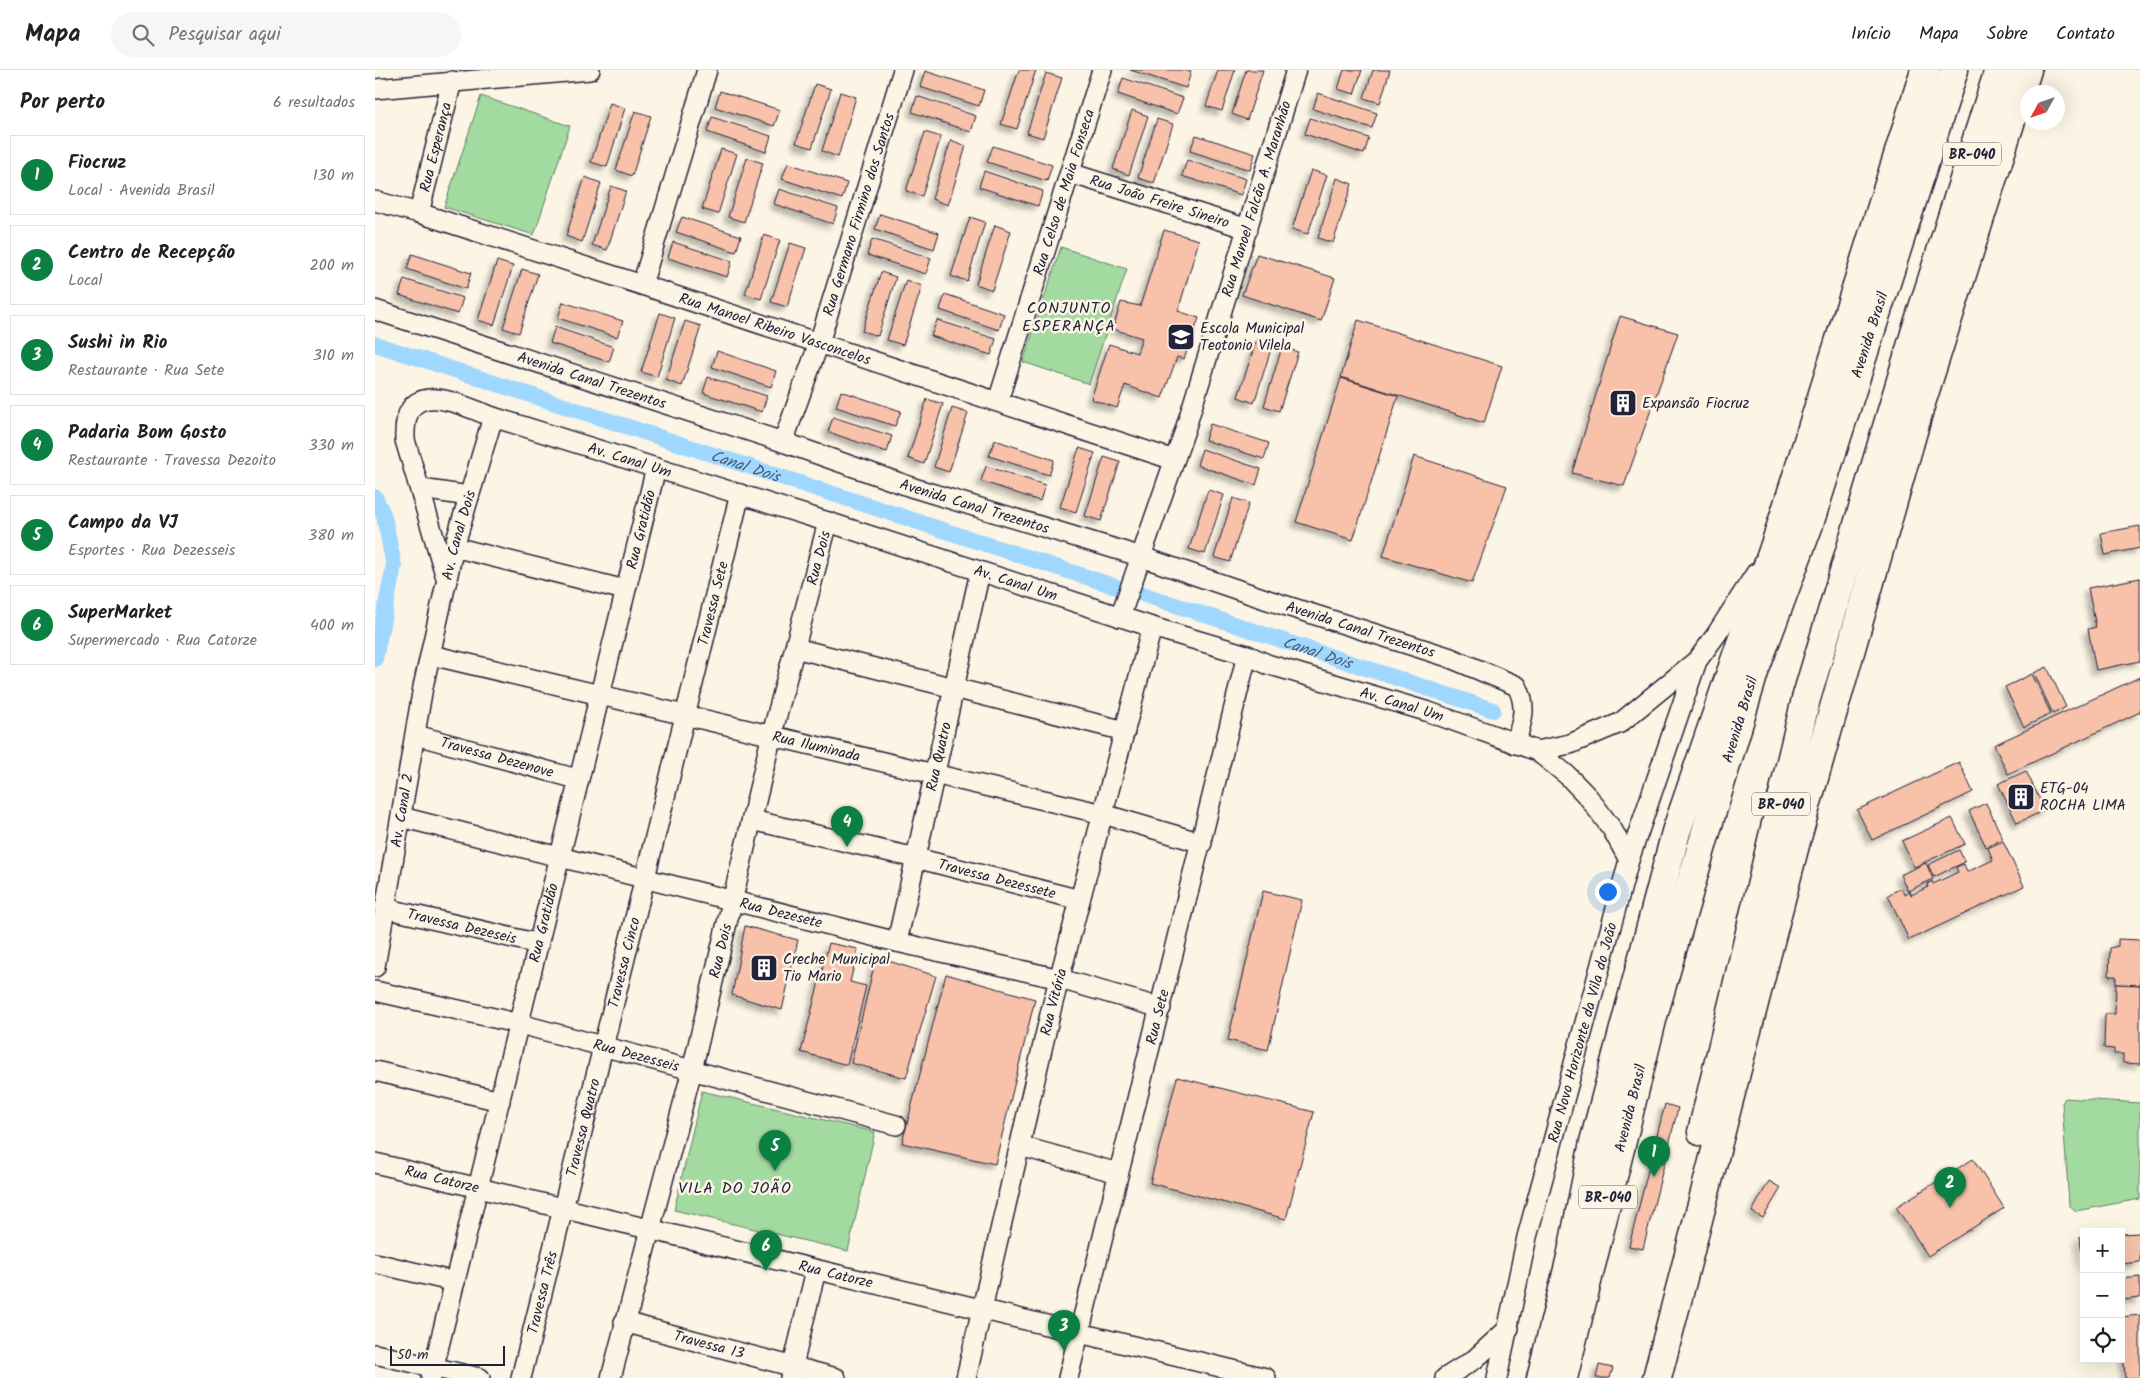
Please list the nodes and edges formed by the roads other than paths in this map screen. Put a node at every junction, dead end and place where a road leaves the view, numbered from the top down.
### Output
1 (591, 70) edge
2 (707, 70) edge
3 (903, 70) edge
4 (1103, 70) edge
5 (1297, 70) edge
6 (1925, 70) edge
7 (1954, 70) edge
8 (1999, 70) edge
9 (2027, 70) edge
10 (453, 82) junction
11 (375, 89) edge
12 (1070, 173) junction
13 (375, 201) edge
14 (419, 213) junction
15 (1248, 229) junction
16 (643, 285) junction
17 (375, 310) edge
18 (819, 343) junction
19 (998, 401) junction
20 (493, 417) junction
21 (783, 442) junction
22 (1174, 460) junction
23 (656, 468) junction
24 (421, 489) junction
25 (740, 494) junction
26 (469, 496) junction
27 (828, 522) junction
28 (1778, 536) junction
29 (455, 547) junction
30 (1142, 556) junction
31 (980, 572) junction
32 (447, 581) junction
33 (625, 590) junction
34 (1120, 617) junction
35 (1152, 627) junction
36 (795, 648) junction
37 (431, 655) junction
38 (1247, 655) junction
39 (1697, 661) junction
40 (955, 688) junction
41 (599, 694) junction
42 (685, 714) junction
43 (1125, 730) junction
44 (772, 734) junction
45 (416, 736) junction
46 (1515, 744) junction
47 (1537, 751) junction
48 (935, 776) junction
49 (577, 779) junction
50 (1103, 814) junction
51 (401, 817) junction
52 (752, 820) junction
53 (1201, 843) junction
54 (560, 857) junction
55 (916, 858) junction
56 (1629, 860) junction
57 (644, 879) junction
58 (733, 899) junction
59 (1080, 900) junction
60 (384, 908) junction
61 (897, 942) junction
62 (539, 944) junction
63 (375, 967) edge
64 (1059, 979) junction
65 (375, 990) edge
66 (1161, 1008) junction
67 (1653, 1016) junction
68 (520, 1024) junction
69 (601, 1046) junction
70 (693, 1070) junction
71 (375, 1071) edge
72 (499, 1101) junction
73 (896, 1125) dead end
74 (1594, 1142) junction
75 (1020, 1146) junction
76 (375, 1163) edge
77 (1119, 1172) junction
78 (478, 1187) junction
79 (564, 1209) junction
80 (649, 1230) junction
81 (375, 1263) edge
82 (816, 1270) junction
83 (455, 1282) junction
84 (983, 1310) junction
85 (624, 1322) junction
86 (1509, 1328) junction
87 (1079, 1332) junction
88 (375, 1354) edge
89 (432, 1372) edge
90 (791, 1373) edge
91 (480, 1378) edge
92 (521, 1378) edge
93 (611, 1378) edge
94 (836, 1378) edge
95 (966, 1378) edge
96 (1068, 1378) edge
97 (1266, 1378) edge
98 (1445, 1378) edge
99 (1497, 1378) edge
100 (1541, 1378) edge
101 (1563, 1378) edge
102 (1638, 1378) edge
103 (1657, 1378) edge

1 - 10 street
2 - 16 street
3 - 18 street, Rua Germano Firmino dos Santos
4 - 12 street, Rua Celso de Maia Fonseca
5 - 15 street, Rua Manoel Falcão A. Maranhão
6 - 28 highway, Avenida Brasil
7 - 67 highway, Avenida Brasil / BR-040
8 - 102 highway, BR-040
9 - 103 highway
10 - 11 street
10 - 14 street, Rua Esperança
12 - 15 street, Rua João Freire Sineiro
12 - 19 street, Rua Celso de Maia Fonseca
13 - 14 street, Rua Manoel Ribeiro Vasconcelos
14 - 16 street, Rua Manoel Ribeiro Vasconcelos
15 - 22 street, Rua Manoel Falcão A. Maranhão
16 - 18 street, Rua Manoel Ribeiro Vasconcelos
17 - 21 street, Avenida Canal Trezentos
18 - 19 street, Rua Manoel Ribeiro Vasconcelos
18 - 21 street, Rua Germano Firmino dos Santos
19 - 22 street, Rua Manoel Ribeiro Vasconcelos
20 - 23 street, Av. Canal Um
20 - 24 street, Av. Canal Um
20 - 26 street, Av. Canal Dois
21 - 30 street, Avenida Canal Trezentos
22 - 30 street, Rua Manoel Falcão A. Maranhão
23 - 25 street, Av. Canal Um
23 - 33 street, Rua Gratidão
24 - 26 street
24 - 32 street
25 - 27 street, Av. Canal Um
25 - 42 street, Travessa Sete
26 - 29 street, Av. Canal Dois
27 - 31 street, Av. Canal Um
27 - 36 street, Rua Dois
28 - 39 street, Rua Novo Horizonte da Vila do João
28 - 74 highway, Avenida Brasil
29 - 32 street, Av. Canal Dois
29 - 33 street
30 - 34 street, Rua Manoel Falcão A. Maranhão
30 - 46 street, Avenida Canal Trezentos
31 - 34 street, Av. Canal Um
31 - 40 street, Rua Quatro
32 - 37 street, Av. Canal Dois
33 - 41 street, Rua Gratidão
34 - 35 street, Av. Canal Um
35 - 38 street, Av. Canal Um
35 - 43 street, Rua Vitória
36 - 40 street
36 - 44 street, Rua Dois
37 - 41 street, Rua Iluminada
37 - 45 street, Av. Canal 2
38 - 46 street, Av. Canal Um
38 - 53 street, Rua Sete
39 - 47 street
39 - 56 street, Rua Novo Horizonte da Vila do João
40 - 43 street
40 - 48 street, Rua Quatro
41 - 42 street, Rua Iluminada
41 - 49 street, Rua Gratidão
42 - 44 street, Rua Iluminada
42 - 57 street, Travessa Sete
43 - 50 street, Rua Vitória
44 - 48 street, Rua Iluminada
44 - 52 street, Rua Dois
45 - 49 street, Travessa Dezenove
45 - 51 street, Av. Canal 2
46 - 47 street, Av. Canal Um
47 - 56 street
48 - 50 street, Rua Iluminada
48 - 55 street, Rua Quatro
49 - 54 street, Rua Gratidão
50 - 53 street, Rua Iluminada
50 - 59 street, Rua Vitória
51 - 54 street, Rua Dezesete
51 - 60 street, Av. Canal 2
52 - 55 street, Travessa Dezessete
52 - 58 street, Rua Dois
53 - 66 street, Rua Sete
54 - 57 street, Rua Dezesete
54 - 62 street, Rua Gratidão
55 - 59 street, Travessa Dezessete
55 - 61 street, Rua Quatro
56 - 86 street, Rua Novo Horizonte da Vila do João
57 - 58 street, Rua Dezesete
57 - 69 street, Travessa Cinco
58 - 61 street, Rua Dezesete
58 - 70 street, Rua Dois
59 - 64 street, Rua Vitória
60 - 62 street, Travessa Dezeseis
60 - 63 street, Av. Canal 2
61 - 64 street, Rua Dezesete
62 - 68 street, Rua Gratidão
64 - 66 street, Rua Dezesete
64 - 75 street, Rua Vitória
65 - 68 street, Rua Dezesseis
66 - 77 street, Rua Sete
67 - 74 highway
67 - 101 highway, Avenida Brasil / BR-040
68 - 69 street, Rua Dezesseis
68 - 72 street, Rua Gratidão
69 - 70 street, Rua Dezesseis
69 - 79 street, Travessa Quatro
70 - 73 street, Rua Dezesseis
70 - 80 street, Rua Dois
71 - 72 street
72 - 78 street, Rua Gratidão
74 - 100 highway, Avenida Brasil
75 - 77 street
75 - 84 street, Rua Vitória
76 - 78 street, Rua Catorze
77 - 87 street, Rua Sete
78 - 79 street, Rua Catorze
78 - 83 street, Rua Gratidão
79 - 80 street, Rua Catorze
79 - 92 street, Travessa Três
80 - 82 street, Rua Catorze
80 - 85 street, Rua Dois
81 - 83 street
82 - 84 street, Rua Catorze
82 - 90 street
83 - 89 street, Rua Gratidão
84 - 87 street, Rua Catorze
84 - 95 street, Rua Vitória
85 - 90 street, Travessa 13
85 - 93 street, Rua Dois
86 - 98 street
86 - 99 street, Rua Novo Horizonte da Vila do João
87 - 96 street, Rua Sete
87 - 97 street, Rua Catorze
88 - 89 street
89 - 91 street
90 - 94 street, Travessa 13

